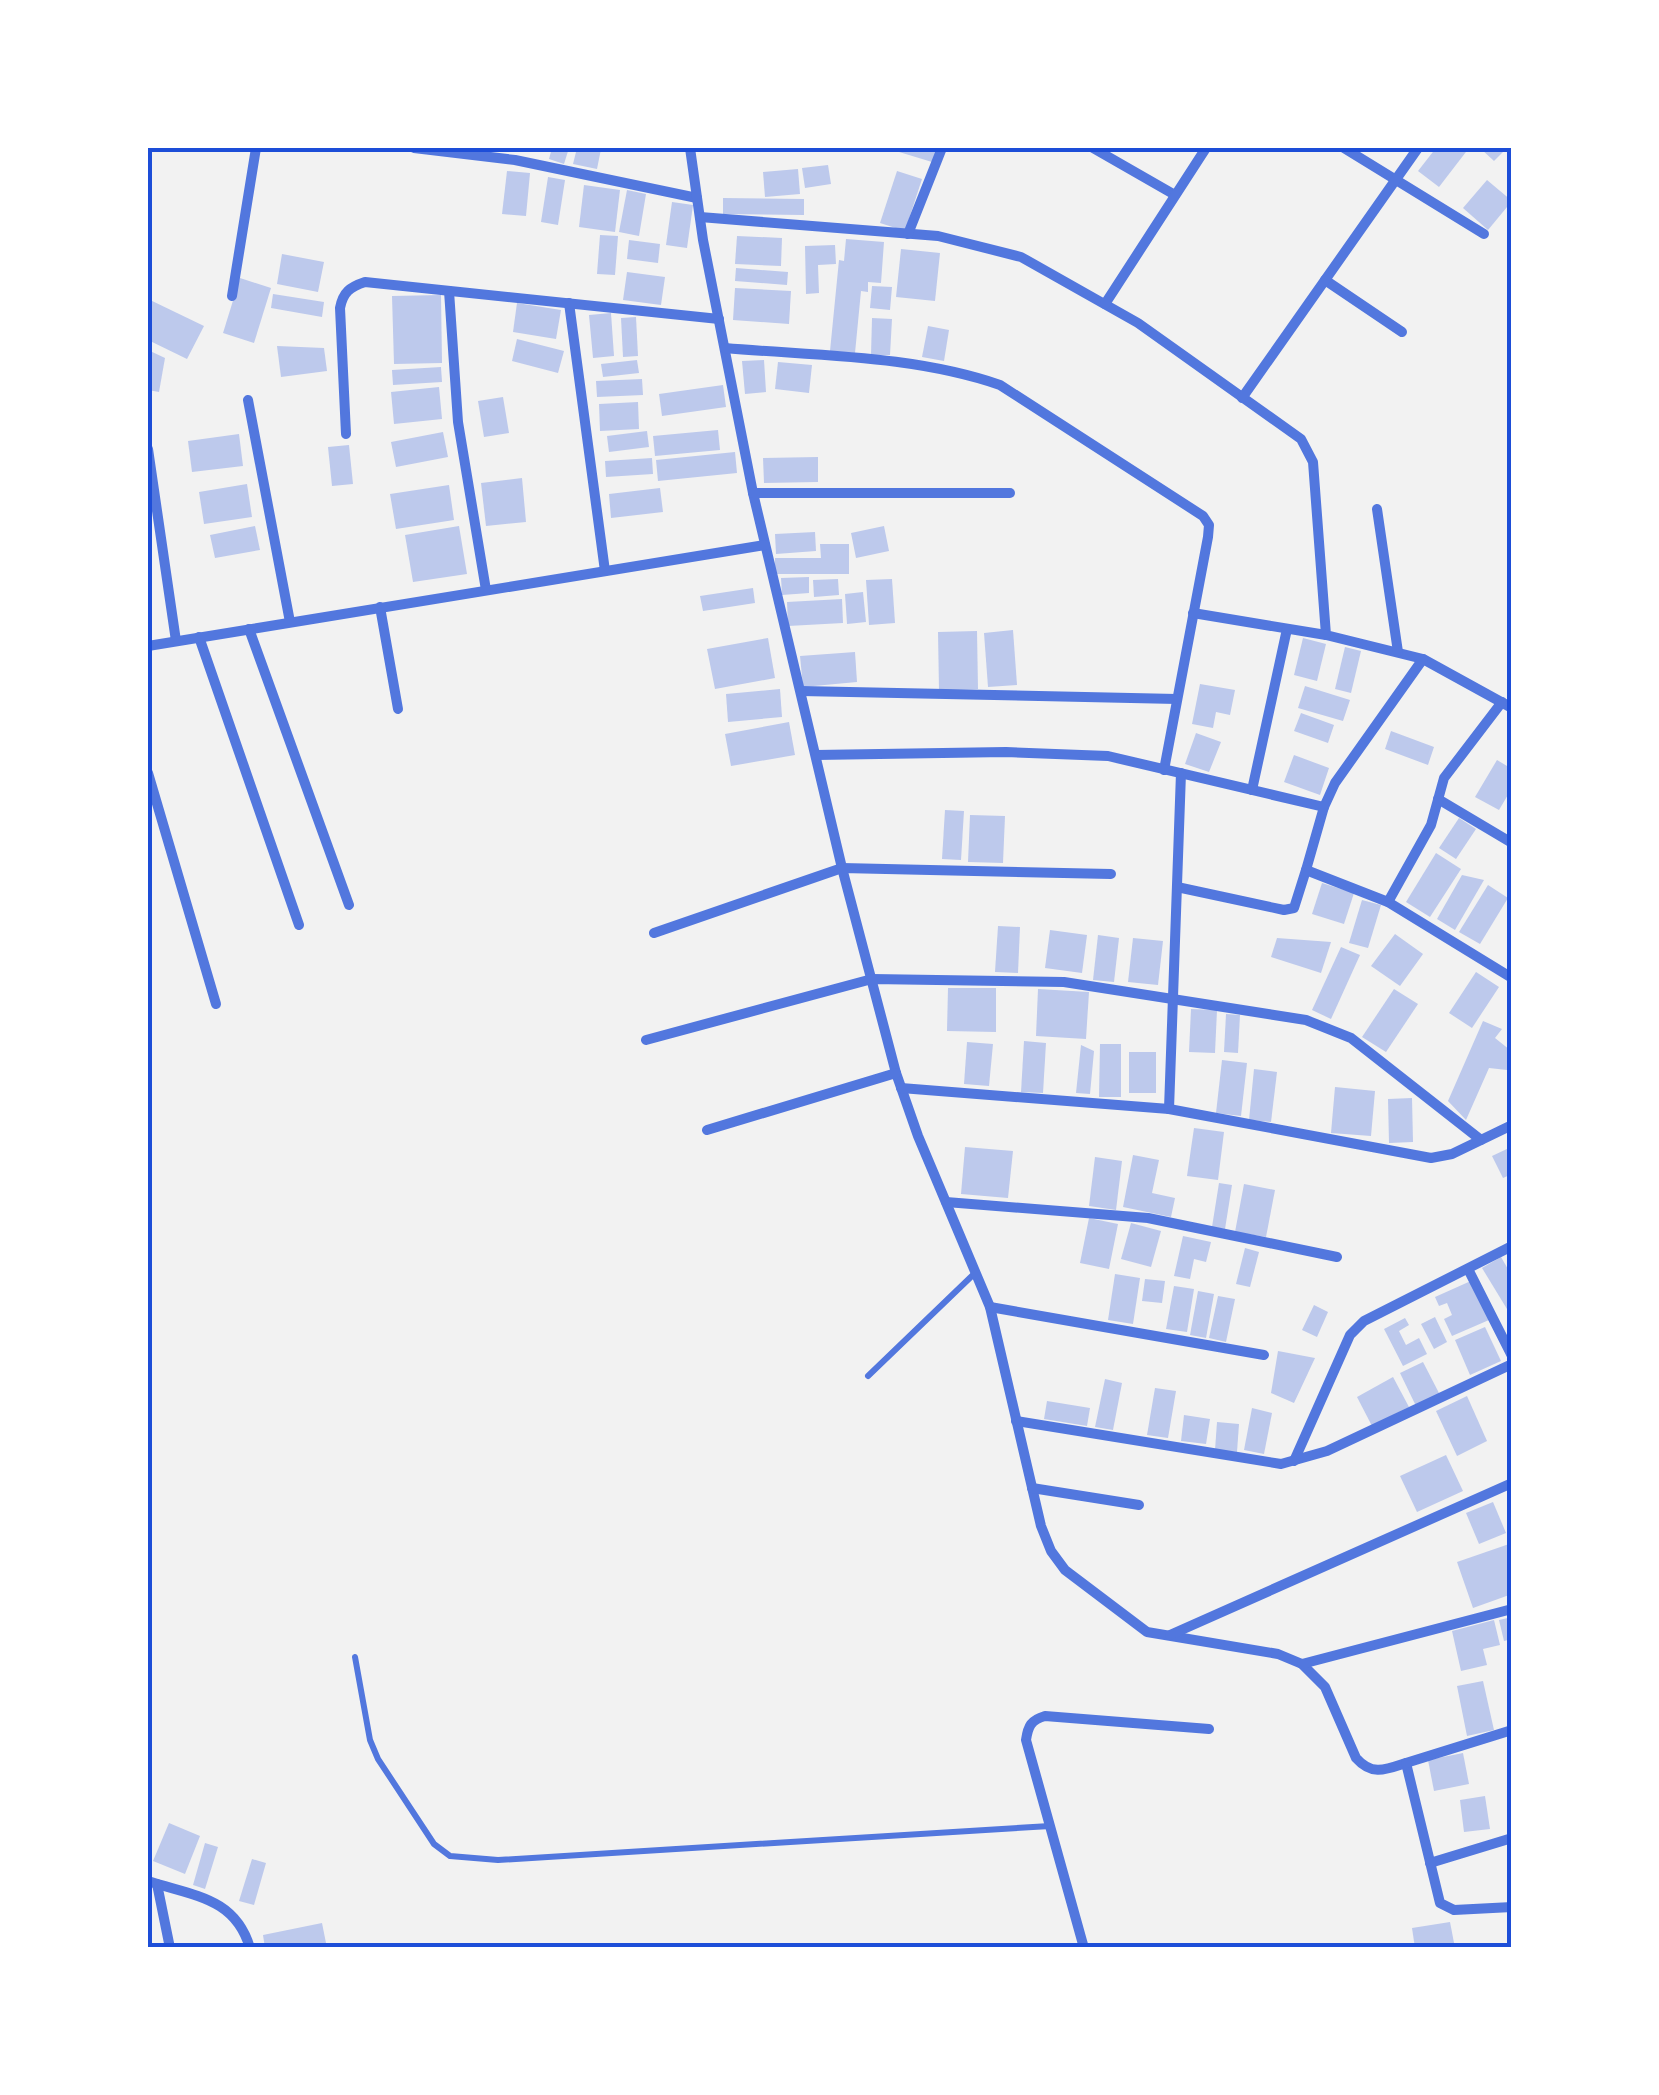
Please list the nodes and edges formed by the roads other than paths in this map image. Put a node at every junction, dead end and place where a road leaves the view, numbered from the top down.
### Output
1 (256, 148) edge
2 (414, 148) edge
3 (690, 148) edge
4 (942, 148) edge
5 (1093, 148) edge
6 (1206, 148) edge
7 (1344, 148) edge
8 (1418, 148) edge
9 (1396, 177) junction
10 (1175, 195) junction
11 (697, 198) junction
12 (700, 217) junction
13 (908, 234) junction
14 (1484, 234) dead end
15 (1325, 280) junction
16 (448, 290) junction
17 (232, 296) dead end
18 (569, 303) junction
19 (1105, 304) junction
20 (719, 319) junction
21 (1402, 332) dead end
22 (725, 348) junction
23 (1242, 398) junction
24 (248, 400) dead end
25 (346, 434) dead end
26 (148, 449) edge
27 (753, 493) junction
28 (1010, 493) dead end
29 (1378, 509) dead end
30 (766, 545) junction
31 (605, 571) junction
32 (486, 590) junction
33 (380, 608) junction
34 (1194, 613) junction
35 (290, 622) junction
36 (1287, 628) junction
37 (249, 629) junction
38 (1326, 635) junction
39 (199, 637) junction
40 (176, 641) junction
41 (148, 646) edge
42 (1398, 652) junction
43 (1423, 659) junction
44 (801, 692) junction
45 (1177, 699) junction
46 (1507, 705) edge
47 (398, 709) dead end
48 (816, 755) junction
49 (1164, 770) junction
50 (148, 773) edge
51 (1180, 774) junction
52 (1252, 790) junction
53 (1438, 800) junction
54 (1324, 807) junction
55 (1512, 843) edge
56 (842, 868) junction
57 (1306, 870) junction
58 (1110, 874) dead end
59 (1177, 887) junction
60 (1388, 902) junction
61 (348, 905) dead end
62 (299, 924) dead end
63 (654, 933) dead end
64 (1512, 978) edge
65 (872, 979) junction
66 (1173, 999) junction
67 (216, 1004) dead end
68 (646, 1040) dead end
69 (896, 1072) junction
70 (902, 1088) junction
71 (1169, 1109) junction
72 (1512, 1124) edge
73 (707, 1130) dead end
74 (1481, 1140) junction
75 (946, 1202) junction
76 (1512, 1246) edge
77 (1337, 1257) dead end
78 (1468, 1268) junction
79 (976, 1273) junction
80 (990, 1307) junction
81 (1264, 1355) dead end
82 (1512, 1356) edge
83 (1512, 1364) edge
84 (868, 1376) dead end
85 (1016, 1421) junction
86 (1294, 1462) junction
87 (1512, 1484) edge
88 (1032, 1488) junction
89 (1139, 1505) dead end
90 (1512, 1609) edge
91 (1167, 1636) junction
92 (356, 1657) dead end
93 (1302, 1664) junction
94 (1209, 1729) dead end
95 (1512, 1730) edge
96 (1406, 1763) junction
97 (1050, 1826) junction
98 (1512, 1838) edge
99 (1430, 1862) junction
100 (152, 1883) edge
101 (1512, 1908) edge
102 (170, 1948) edge
103 (250, 1948) edge
104 (1084, 1948) edge

1 - 17 street
2 - 11 street
3 - 11 street
4 - 13 street
5 - 10 street
6 - 10 street
7 - 9 street
8 - 9 street
9 - 14 street
9 - 15 street
10 - 19 street
11 - 12 street
12 - 13 street
12 - 20 street
13 - 19 street
15 - 21 street
15 - 23 street
16 - 18 street
16 - 25 street
16 - 32 street
18 - 20 street
18 - 31 street
19 - 23 street
20 - 22 street
22 - 27 street
22 - 34 street
23 - 38 street
24 - 35 street
26 - 40 street
27 - 28 street
27 - 30 street
29 - 42 street
30 - 31 street
30 - 44 street
31 - 32 street
32 - 33 street
33 - 35 street
33 - 47 street
34 - 36 street
34 - 45 street
35 - 37 street
36 - 38 street
36 - 52 street
37 - 39 street
37 - 61 street
38 - 42 street
39 - 40 street
39 - 62 street
40 - 41 street
42 - 43 street
43 - 46 street
43 - 54 street
44 - 45 street
44 - 48 street
45 - 49 street
46 - 53 street
48 - 49 street
48 - 56 street
49 - 51 street
50 - 67 street
51 - 52 street
51 - 59 street
52 - 54 street
53 - 55 street
53 - 60 street
54 - 57 street
56 - 58 street
56 - 63 street
56 - 65 street
57 - 59 street
57 - 60 street
59 - 66 street
60 - 64 street
65 - 66 street
65 - 68 street
65 - 69 street
66 - 71 street
66 - 74 street
69 - 70 street
69 - 73 street
70 - 71 street
70 - 75 street
71 - 74 street
72 - 74 street
75 - 77 street
75 - 79 street
76 - 78 street
78 - 82 street
78 - 86 street
79 - 80 street
79 - 84 lane
80 - 81 street
80 - 85 street
83 - 86 street
85 - 86 street
85 - 88 street
87 - 91 street
88 - 89 street
88 - 91 street
90 - 93 street
91 - 93 street
92 - 97 lane
93 - 96 street
94 - 97 street
95 - 96 street
96 - 99 street
97 - 104 street
98 - 99 street
99 - 101 street
100 - 102 street
100 - 103 street

